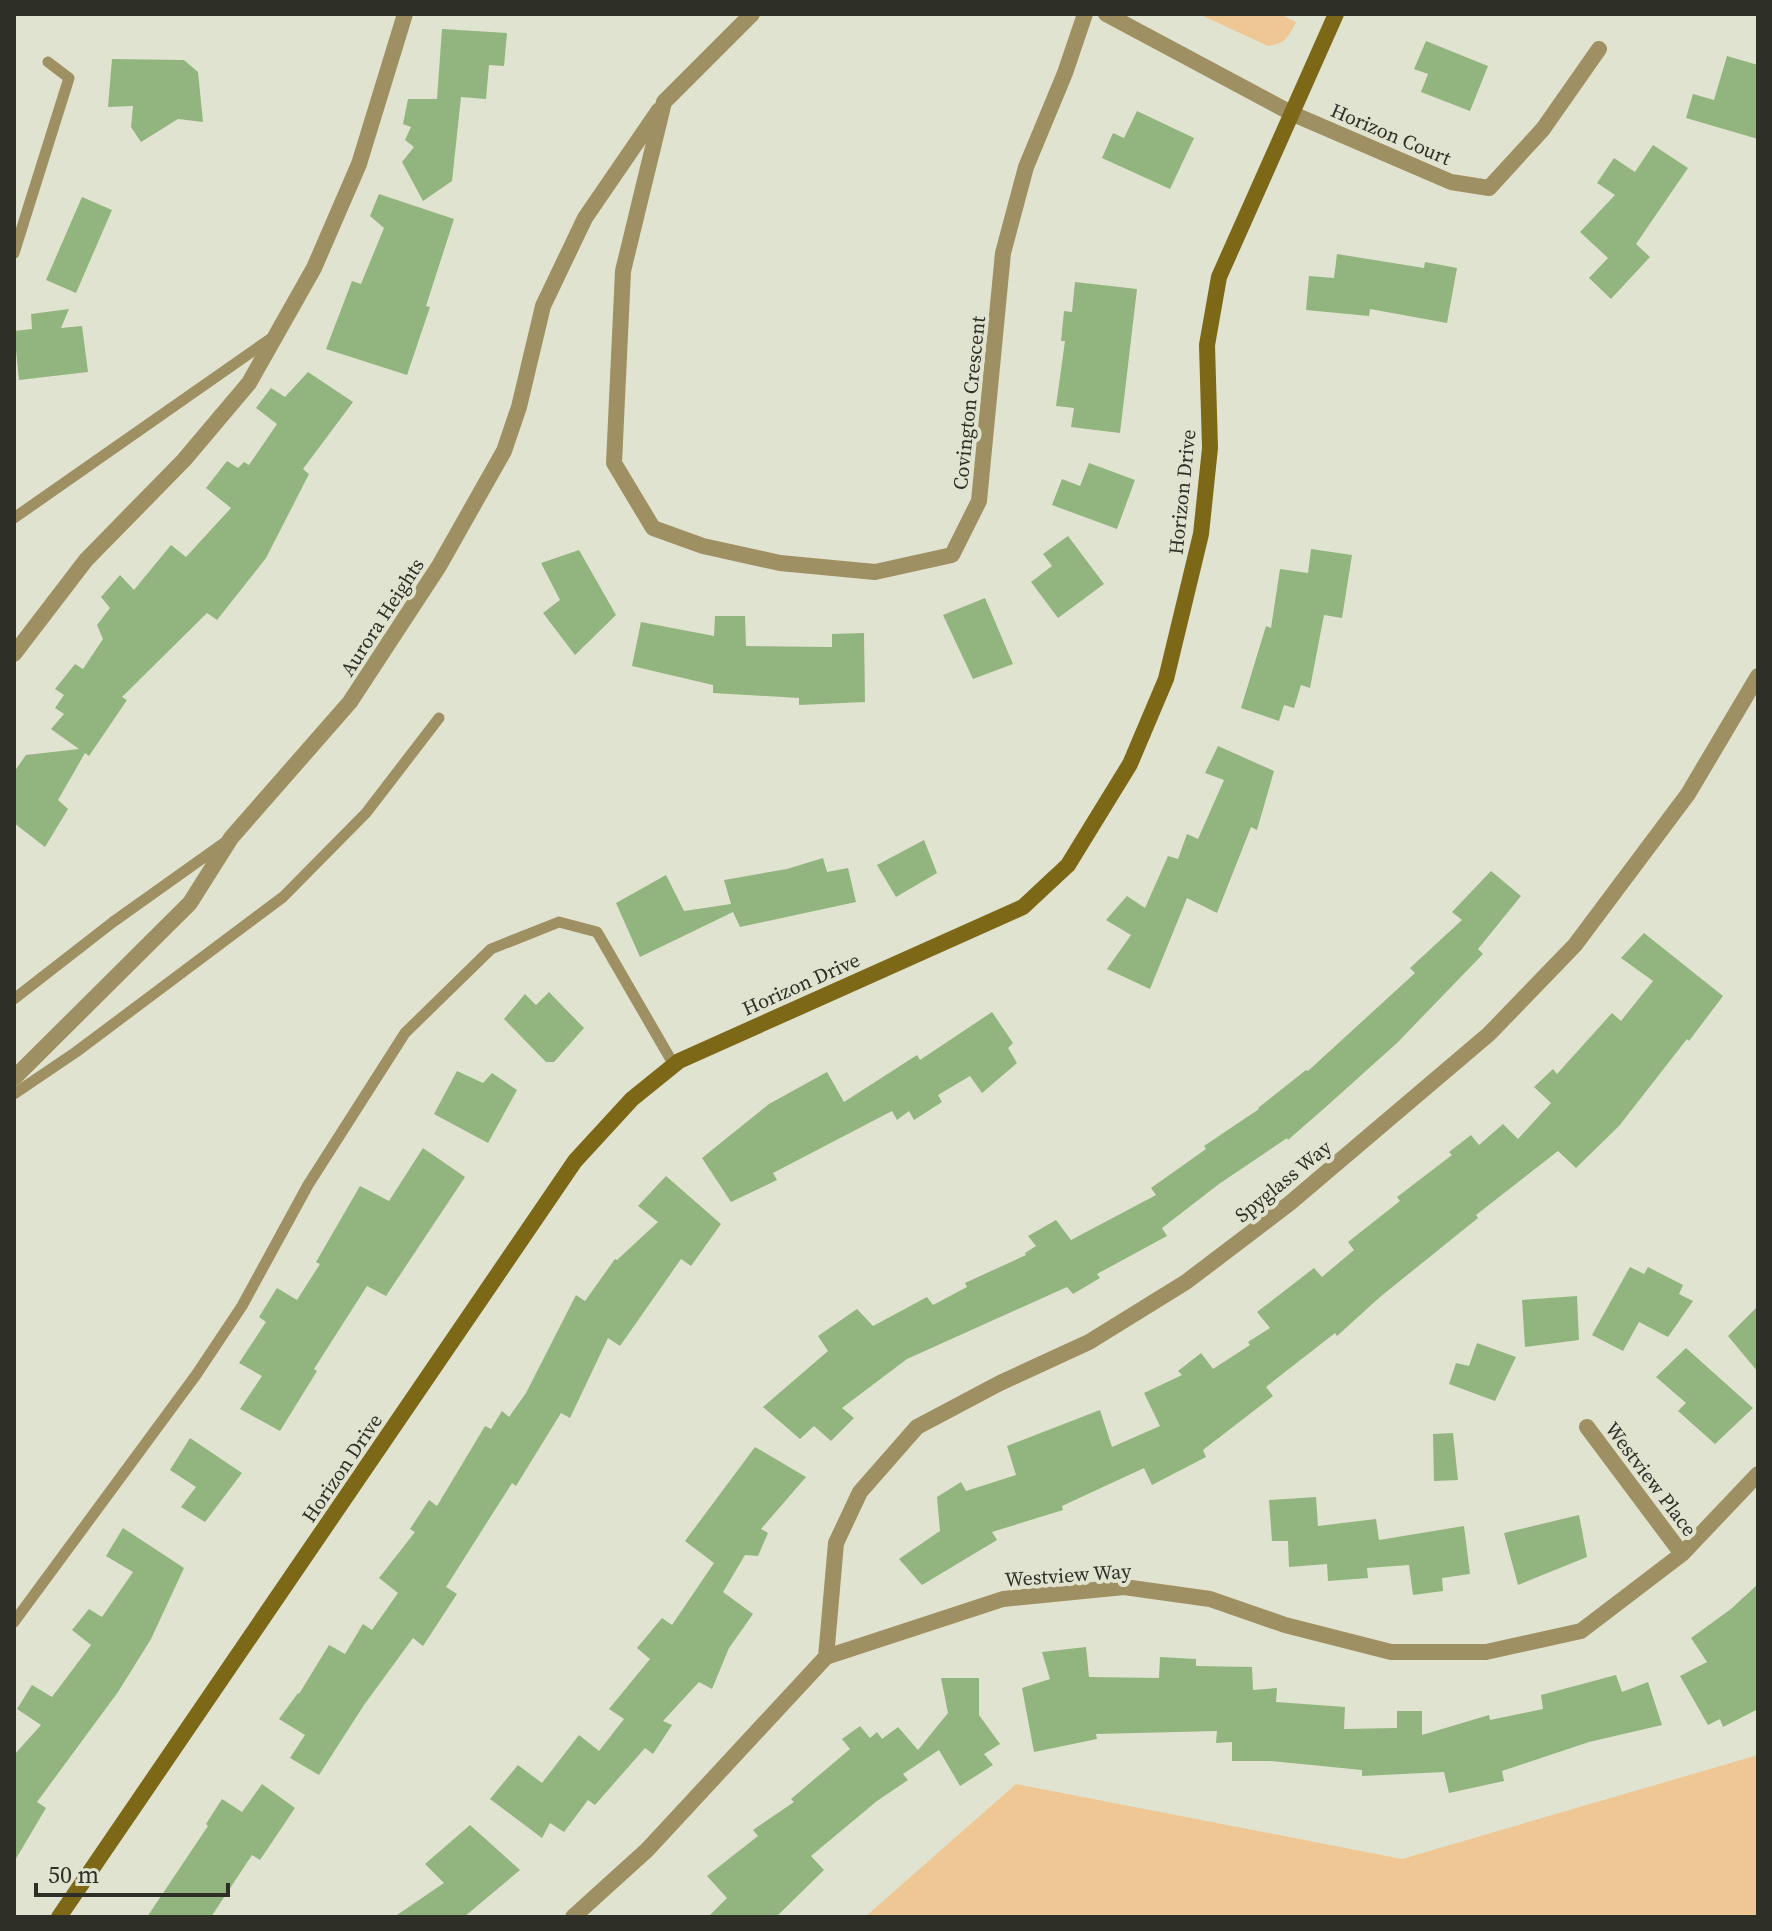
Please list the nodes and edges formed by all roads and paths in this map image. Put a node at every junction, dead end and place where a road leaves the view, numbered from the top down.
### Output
1 (405, 14) edge
2 (752, 14) edge
3 (1085, 14) edge
4 (1106, 14) edge
5 (1336, 14) edge
6 (1599, 49) dead end
7 (48, 62) dead end
8 (664, 102) junction
9 (1293, 114) junction
10 (14, 253) edge
11 (277, 334) junction
12 (14, 518) edge
13 (14, 654) edge
14 (1758, 676) edge
15 (439, 718) dead end
16 (231, 838) junction
17 (14, 999) edge
18 (674, 1065) junction
19 (14, 1078) edge
20 (14, 1094) edge
21 (1587, 1427) dead end
22 (1758, 1474) edge
23 (1682, 1554) junction
24 (14, 1622) edge
25 (826, 1657) junction
26 (59, 1917) edge
27 (573, 1917) edge

1 - 11 street
2 - 8 street
3 - 8 street, Covington Crescent
4 - 9 street
5 - 9 street, Horizon Drive
6 - 9 street, Horizon Court
7 - 10 lane
8 - 16 street, Aurora Heights
9 - 18 street, Horizon Drive
11 - 12 lane
11 - 13 street
14 - 25 street, Spyglass Way
15 - 20 lane
16 - 17 lane
16 - 19 street, Aurora Heights
18 - 24 lane
18 - 26 street, Horizon Drive
21 - 23 street, Westview Place
22 - 23 street, Westview Way
23 - 25 street, Westview Way
25 - 27 street, Westview Way

